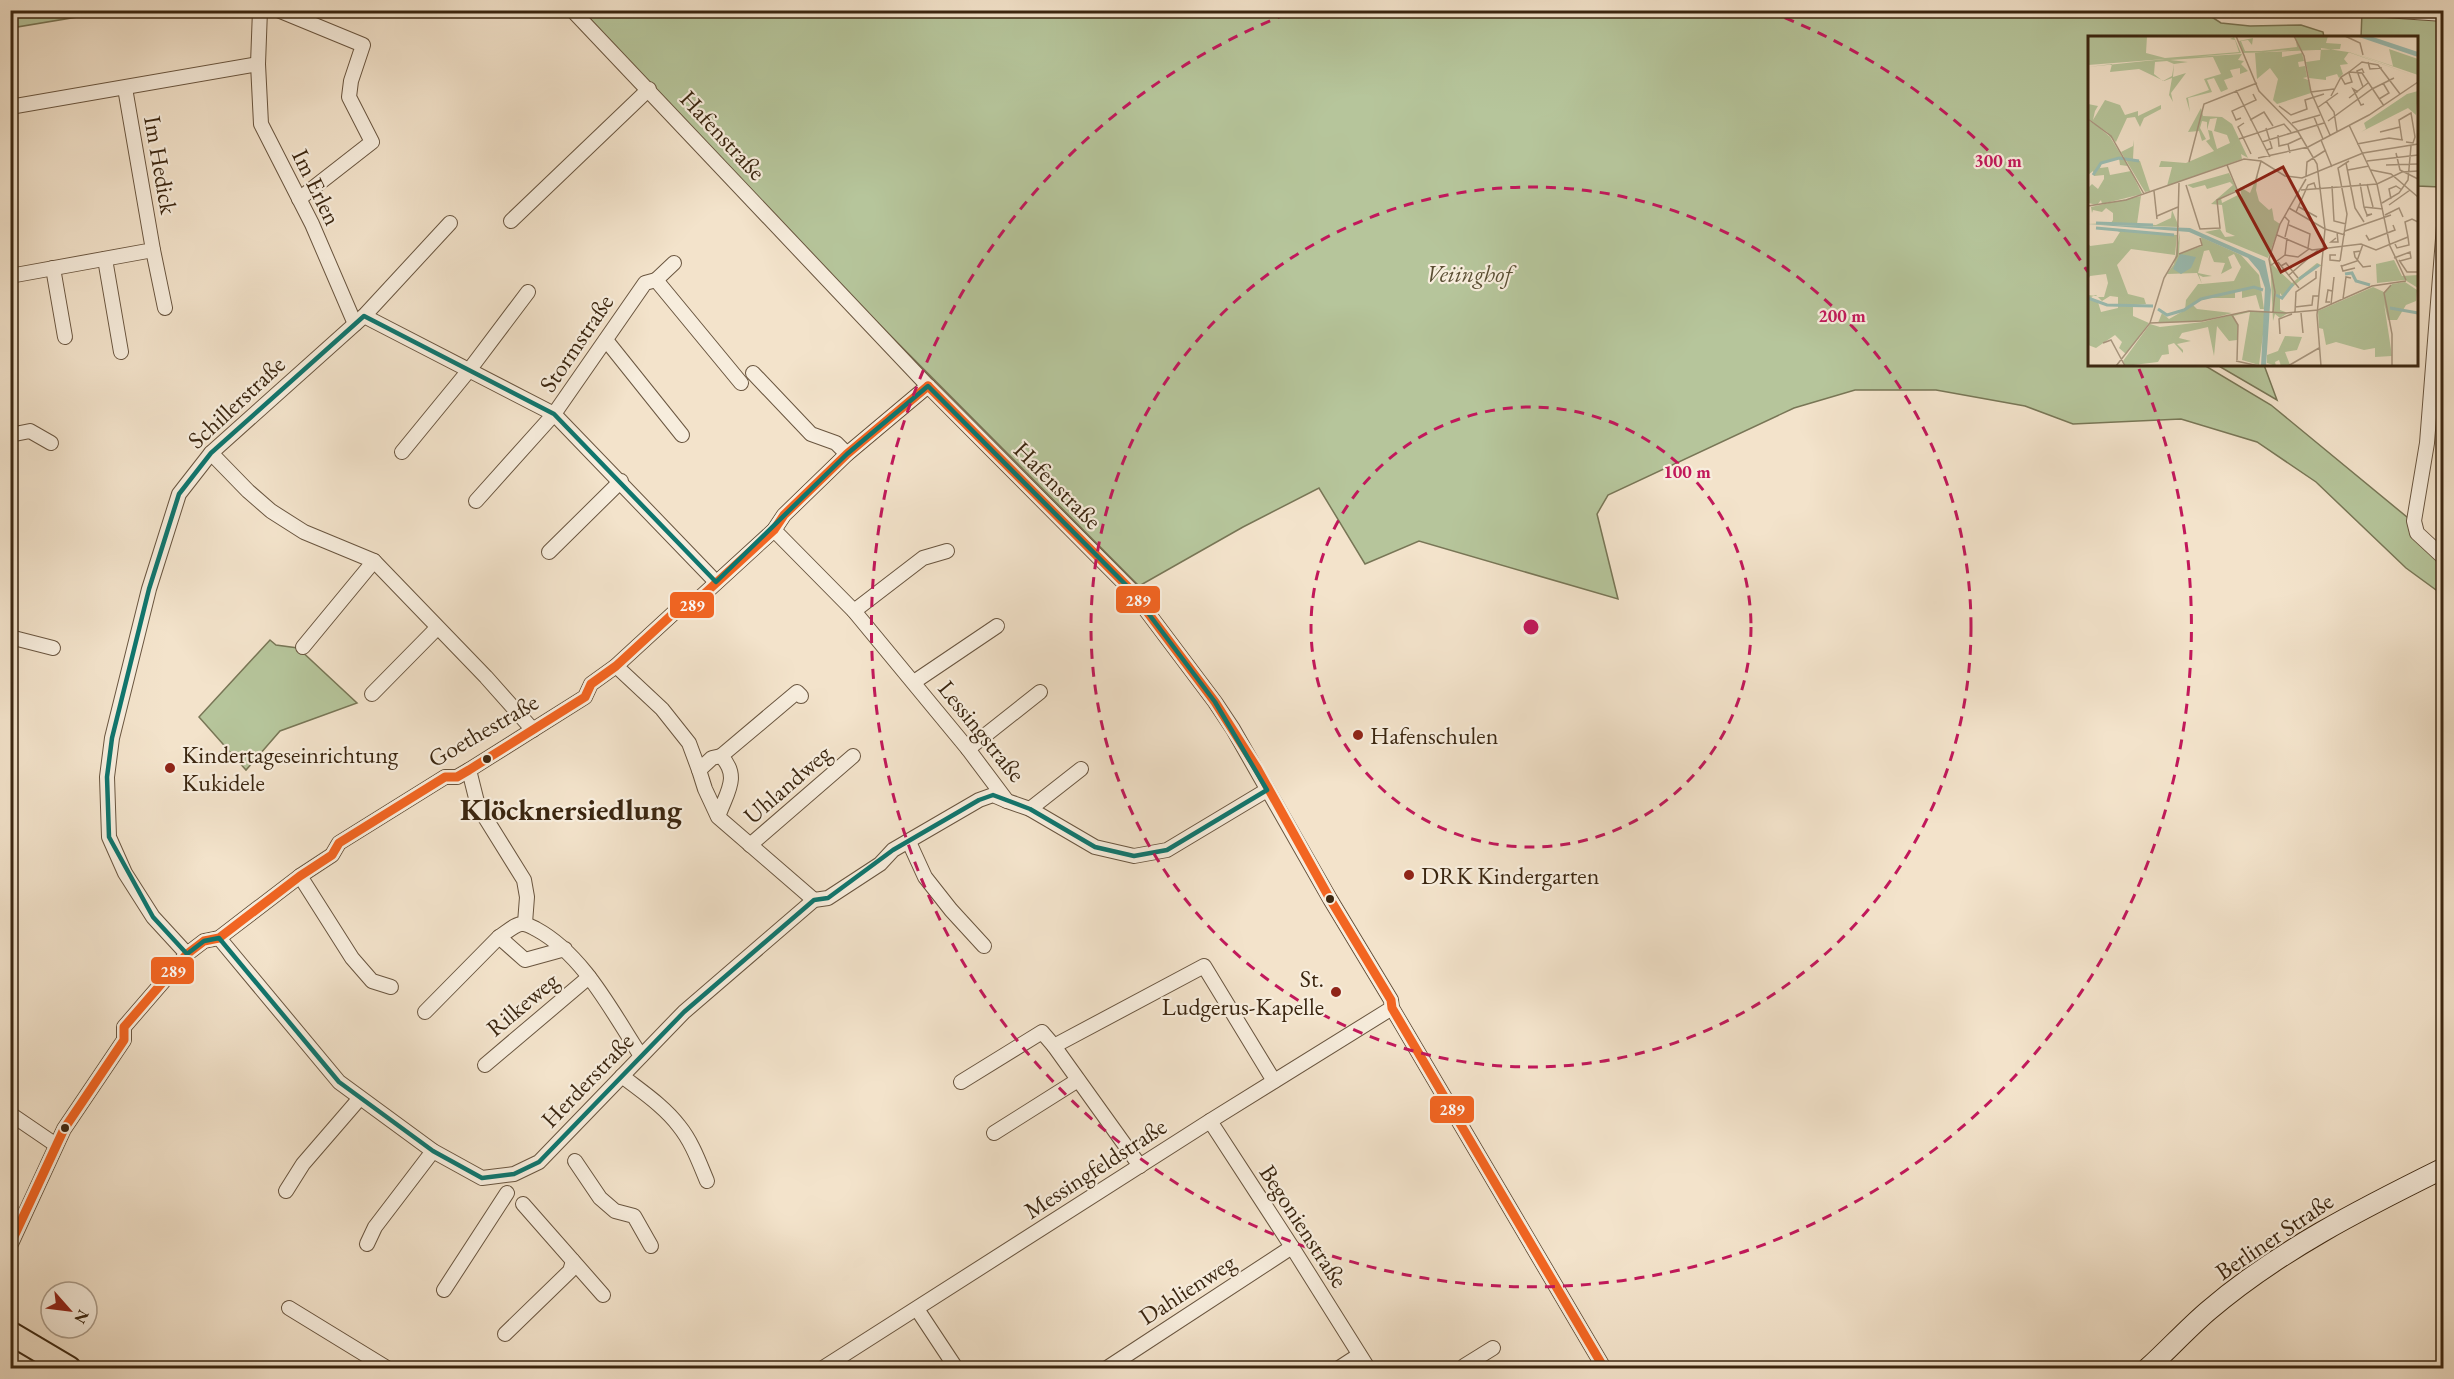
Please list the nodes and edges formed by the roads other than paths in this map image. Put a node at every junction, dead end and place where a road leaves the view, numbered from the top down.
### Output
1 (260, 10) edge
2 (278, 10) edge
3 (572, 10) edge
4 (2385, 10) edge
5 (2444, 14) edge
6 (258, 64) junction
7 (125, 88) junction
8 (649, 89) junction
9 (10, 107) edge
10 (299, 199) junction
11 (511, 221) dead end
12 (450, 223) dead end
13 (2444, 226) edge
14 (153, 250) junction
15 (105, 259) junction
16 (674, 263) dead end
17 (53, 268) junction
18 (10, 276) edge
19 (656, 280) junction
20 (528, 292) dead end
21 (165, 308) dead end
22 (360, 320) junction
23 (65, 337) dead end
24 (606, 340) junction
25 (121, 352) dead end
26 (470, 369) junction
27 (753, 373) dead end
28 (741, 383) dead end
29 (928, 386) junction
30 (554, 414) junction
31 (10, 435) edge
32 (682, 435) dead end
33 (51, 442) dead end
34 (402, 452) dead end
35 (211, 453) junction
36 (847, 454) junction
37 (621, 481) junction
38 (476, 501) dead end
39 (774, 530) junction
40 (947, 551) dead end
41 (549, 552) dead end
42 (2444, 558) edge
43 (374, 561) junction
44 (716, 582) junction
45 (854, 611) junction
46 (997, 626) dead end
47 (437, 628) junction
48 (10, 637) edge
49 (303, 647) dead end
50 (53, 648) dead end
51 (616, 666) junction
52 (914, 682) junction
53 (1040, 692) dead end
54 (372, 694) dead end
55 (801, 696) dead end
56 (533, 730) junction
57 (969, 749) junction
58 (721, 756) junction
59 (853, 756) dead end
60 (1081, 769) dead end
61 (469, 770) junction
62 (699, 770) junction
63 (1267, 790) junction
64 (1007, 801) junction
65 (1030, 809) junction
66 (718, 817) junction
67 (909, 842) junction
68 (750, 845) junction
69 (300, 876) junction
70 (814, 900) junction
71 (525, 923) junction
72 (499, 937) junction
73 (219, 938) junction
74 (984, 946) dead end
75 (565, 949) junction
76 (187, 954) junction
77 (589, 977) junction
78 (391, 987) dead end
79 (1392, 1008) junction
80 (424, 1012) dead end
81 (1054, 1046) junction
82 (641, 1056) junction
83 (485, 1065) dead end
84 (622, 1076) junction
85 (1078, 1080) junction
86 (1274, 1081) junction
87 (961, 1082) dead end
88 (360, 1098) junction
89 (10, 1111) edge
90 (1210, 1121) junction
91 (994, 1133) dead end
92 (56, 1145) junction
93 (433, 1151) junction
94 (575, 1161) dead end
95 (1140, 1166) junction
96 (2444, 1168) edge
97 (707, 1181) dead end
98 (286, 1191) dead end
99 (507, 1193) dead end
100 (523, 1204) dead end
101 (367, 1244) dead end
102 (10, 1246) edge
103 (651, 1246) dead end
104 (1292, 1247) junction
105 (573, 1261) junction
106 (444, 1290) dead end
107 (603, 1295) dead end
108 (290, 1308) dead end
109 (917, 1309) junction
110 (10, 1333) edge
111 (505, 1334) dead end
112 (1493, 1348) dead end
113 (1359, 1355) junction
114 (1464, 1366) dead end
115 (69, 1368) edge
116 (387, 1368) edge
117 (823, 1368) edge
118 (956, 1368) edge
119 (1107, 1368) edge
120 (1339, 1368) edge
121 (1368, 1368) edge
122 (1605, 1368) edge
123 (2148, 1368) edge

1 - 6 street, Im Erlen
2 - 10 street
3 - 8 street, Hafenstraße
4 - 5 street
6 - 7 street
6 - 10 street, Im Erlen
7 - 9 street
7 - 14 street, Im Hedick
8 - 11 street, Hafenstraße
8 - 29 street, Hafenstraße
10 - 22 street, Im Erlen
12 - 22 street, Schillerstraße
13 - 42 street
14 - 15 street, Im Hedick
14 - 21 street, Im Hedick
15 - 17 street, Im Hedick
15 - 25 street
16 - 19 street, Stormstraße
17 - 18 street, Im Hedick
17 - 23 street
19 - 24 street, Stormstraße
19 - 28 street
20 - 26 street
22 - 26 street
22 - 35 street, Schillerstraße
24 - 30 street, Stormstraße
24 - 32 street
26 - 30 street
26 - 34 street
27 - 36 street
29 - 36 street, Goethestraße
29 - 63 street, Hafenstraße
30 - 37 street
30 - 38 street, Stormstraße
31 - 33 street
35 - 43 street
35 - 76 street, Schillerstraße
36 - 39 street, Goethestraße
37 - 41 street
37 - 44 street
39 - 44 street, Goethestraße
39 - 45 street, Lessingstraße
40 - 45 street
43 - 47 street
43 - 49 street
44 - 51 street, Goethestraße
45 - 52 street, Lessingstraße
46 - 52 street
47 - 54 street
47 - 56 street
48 - 50 street
51 - 56 street, Goethestraße
51 - 62 street
52 - 57 street, Lessingstraße
53 - 57 street
55 - 58 street
56 - 61 street, Goethestraße
57 - 64 street, Lessingstraße
58 - 62 street
58 - 66 street
59 - 68 street, Uhlandweg
60 - 65 street
61 - 69 street, Goethestraße
61 - 71 street
62 - 66 street
63 - 65 street, Lessingstraße
63 - 79 street, Hafenstraße
64 - 65 street, Lessingstraße
64 - 67 street, Herderstraße
66 - 68 street
67 - 70 street, Herderstraße
67 - 74 street
68 - 70 street
69 - 73 street, Goethestraße
69 - 78 street
70 - 82 street, Herderstraße
71 - 72 street
71 - 75 street
72 - 75 street
72 - 80 street
73 - 76 street, Goethestraße
73 - 88 street, Herderstraße
75 - 77 street
76 - 92 street, Goethestraße
77 - 82 street
77 - 83 street, Rilkeweg
79 - 86 street, Messingfeldstraße
79 - 122 street, Hafenstraße
81 - 85 street
81 - 86 street
81 - 87 street
82 - 84 street, Herderstraße
84 - 93 street, Herderstraße
84 - 97 street
85 - 91 street
85 - 95 street
86 - 90 street, Messingfeldstraße
88 - 93 street, Herderstraße
88 - 98 street
89 - 92 street
90 - 95 street, Messingfeldstraße
90 - 104 street, Begonienstraße
92 - 102 street, Goethestraße
93 - 101 street
94 - 103 street
95 - 109 street, Messingfeldstraße
96 - 123 main road, Berliner Straße
99 - 106 street
100 - 105 street
104 - 113 street, Begonienstraße
104 - 119 street, Dahlienweg
105 - 107 street
105 - 111 street
108 - 116 street
109 - 117 street, Messingfeldstraße
109 - 118 street
110 - 115 main road
112 - 114 street
113 - 120 street
113 - 121 street, Begonienstraße

